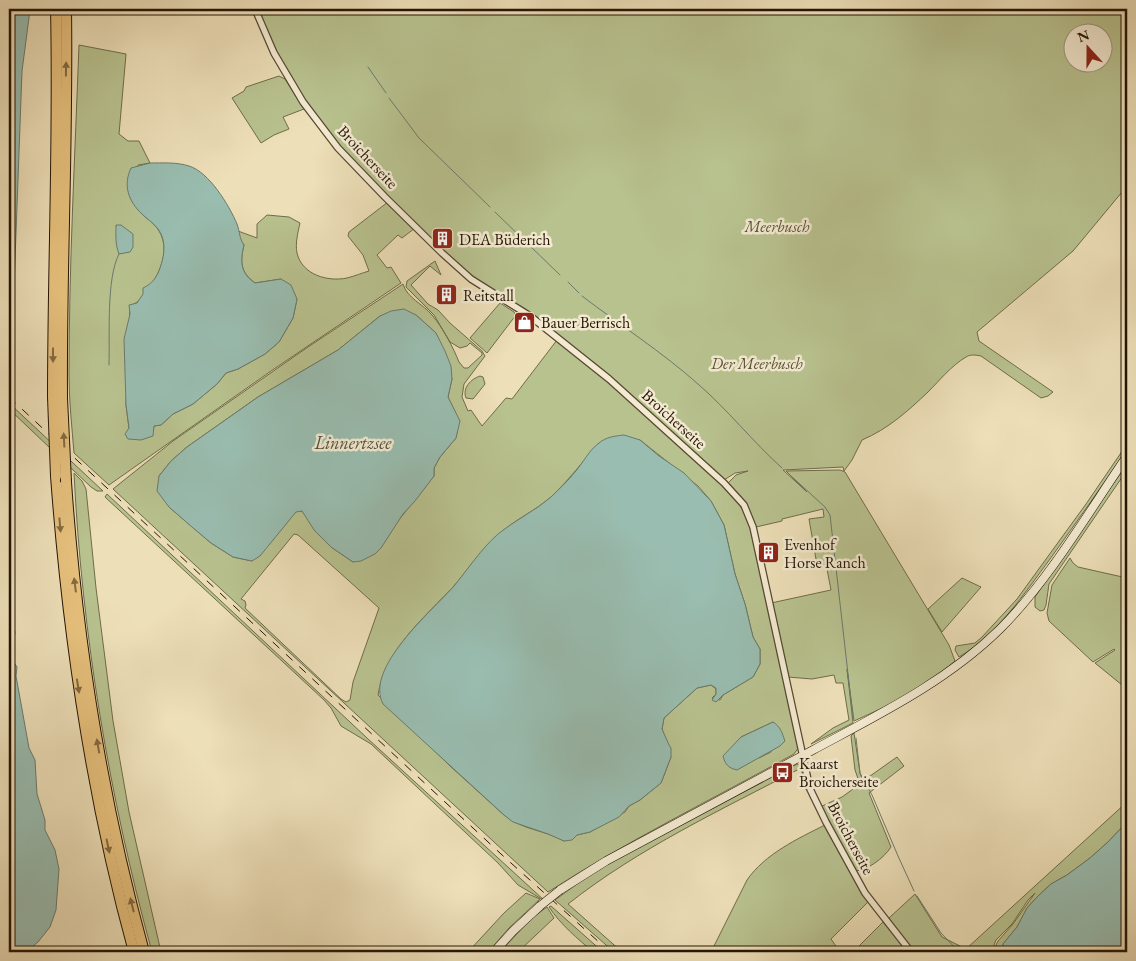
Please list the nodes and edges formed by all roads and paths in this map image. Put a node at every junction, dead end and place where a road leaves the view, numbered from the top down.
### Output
1 (56, 9) edge
2 (66, 9) edge
3 (255, 9) edge
4 (57, 397) junction
5 (1127, 456) edge
6 (803, 755) junction
7 (134, 952) edge
8 (144, 952) edge
9 (494, 952) edge
10 (911, 952) edge

1 -> 4 highway
4 -> 2 highway
3 - 6 street, Broicherseite
4 -> 7 highway, bridge
8 -> 4 highway, bridge
5 - 6 main road
6 - 9 main road, bridge
6 - 10 street, Broicherseite

